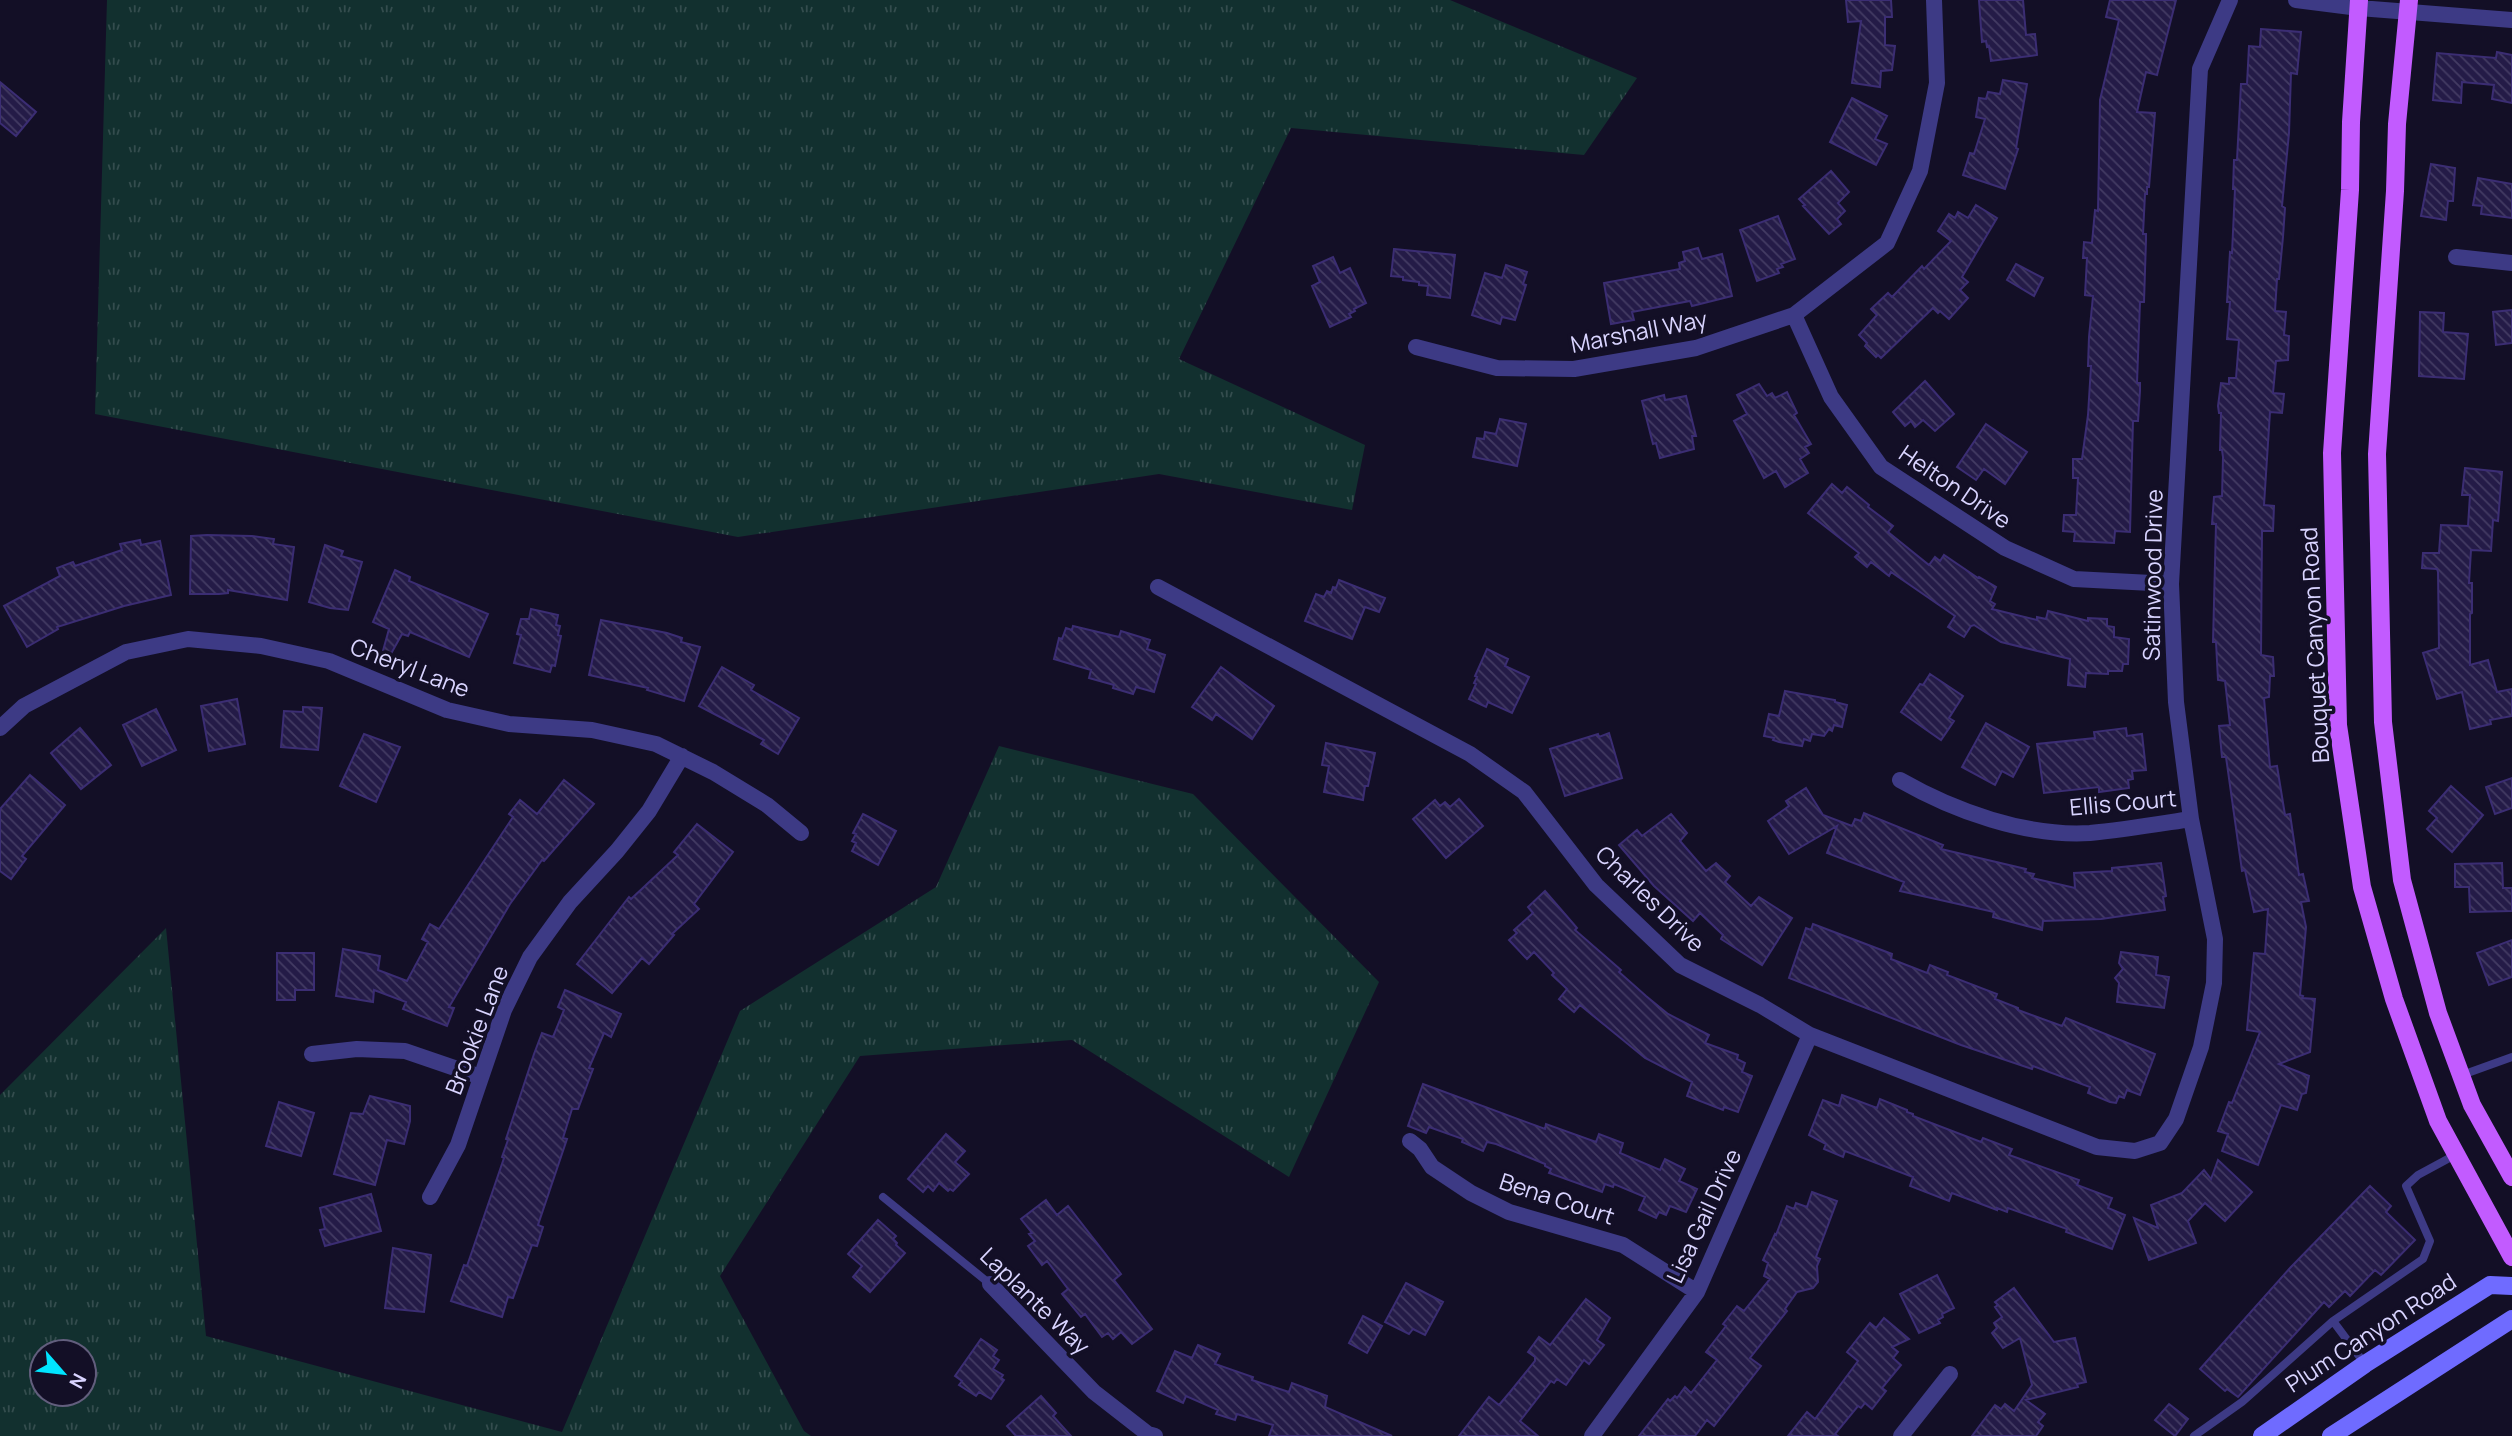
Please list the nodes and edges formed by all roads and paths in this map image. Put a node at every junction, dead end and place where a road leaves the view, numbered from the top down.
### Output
1 (1934, 0) edge
2 (2230, 0) edge
3 (2296, 0) edge
4 (2359, 4) edge
5 (2408, 5) edge
6 (2512, 20) edge
7 (2456, 257) dead end
8 (2512, 263) edge
9 (1794, 315) junction
10 (1416, 347) dead end
11 (2171, 584) junction
12 (1158, 587) dead end
13 (0, 729) edge
14 (682, 755) junction
15 (1900, 780) dead end
16 (2191, 819) junction
17 (801, 833) dead end
18 (1810, 1035) junction
19 (312, 1054) dead end
20 (2512, 1057) edge
21 (2461, 1076) junction
22 (481, 1077) junction
23 (1410, 1141) dead end
24 (2160, 1143) joint
25 (2455, 1155) junction
26 (2512, 1177) edge
27 (430, 1197) dead end
28 (883, 1197) dead end
29 (2512, 1257) edge
30 (989, 1284) joint
31 (2512, 1286) edge
32 (1696, 1292) junction
33 (2512, 1319) edge
34 (2333, 1321) junction
35 (2365, 1364) junction
36 (1950, 1374) dead end
37 (1154, 1436) edge
38 (1592, 1436) edge
39 (1901, 1436) edge
40 (2194, 1436) edge
41 (2262, 1436) edge
42 (2331, 1436) edge

1 - 9 street, Marshall Way
2 - 11 street, Satinwood Drive
3 - 4 street
4 - 5 street
4 - 25 main road, Bouquet Canyon Road
5 - 6 street
5 - 21 main road
7 - 8 street
9 - 10 street, Marshall Way
9 - 11 street, Helton Drive
11 - 16 street, Satinwood Drive
12 - 18 street, Charles Drive
13 - 14 street, Cheryl Lane
14 - 17 street, Cheryl Lane
14 - 22 street, Brookie Lane
15 - 16 street, Ellis Court
16 - 24 street, Satinwood Drive
18 - 24 street, Charles Drive
18 - 32 street, Lisa Gail Drive
19 - 22 street
20 - 21 lane
21 - 26 main road
22 - 27 street, Brookie Lane
23 - 32 street, Bena Court
25 - 29 main road, Bouquet Canyon Road
25 - 34 lane
28 - 30 lane, Laplante Way
30 - 37 street, Laplante Way
31 - 35 main road, Plum Canyon Road
32 - 38 street, Lisa Gail Drive
33 - 42 main road
34 - 35 lane
34 - 40 lane
35 - 41 main road, Plum Canyon Road
36 - 39 street

